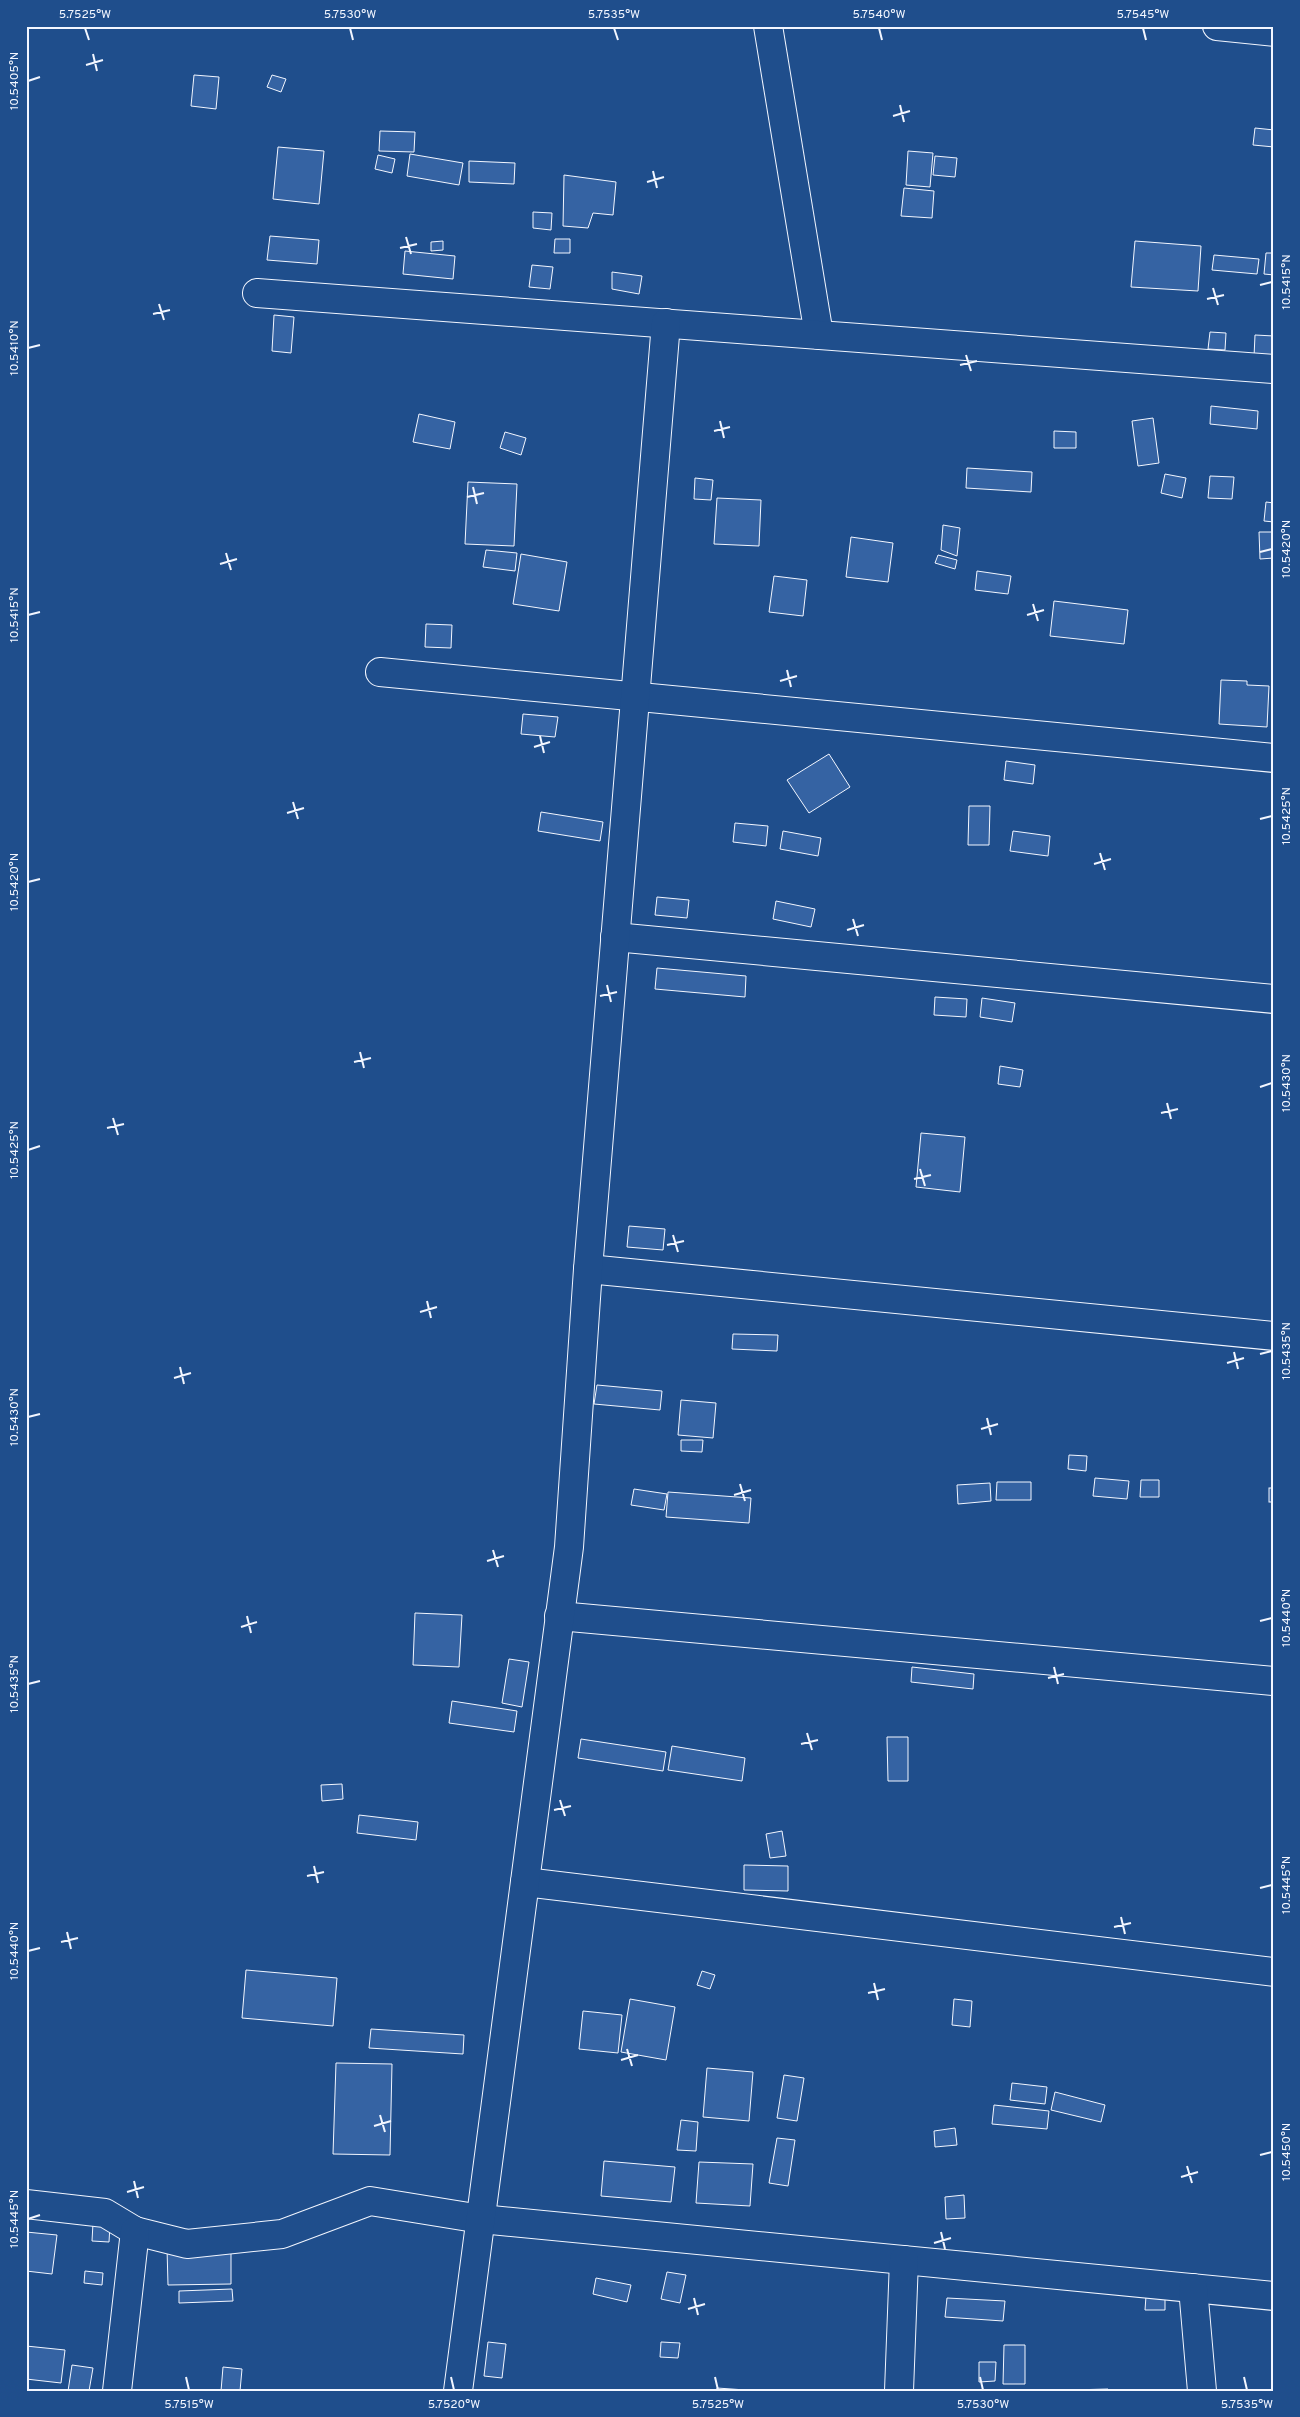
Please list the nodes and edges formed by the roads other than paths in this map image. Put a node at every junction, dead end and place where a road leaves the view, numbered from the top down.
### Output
1 (768, 26) edge
2 (1216, 26) edge
3 (1274, 32) edge
4 (256, 293) dead end
5 (666, 323) junction
6 (819, 335) junction
7 (1274, 368) edge
8 (380, 672) dead end
9 (635, 696) junction
10 (1274, 758) edge
11 (615, 937) junction
12 (1274, 999) edge
13 (588, 1269) junction
14 (1274, 1336) edge
15 (559, 1616) junction
16 (1274, 1680) edge
17 (525, 1882) junction
18 (1274, 1972) edge
19 (26, 2204) edge
20 (481, 2218) junction
21 (135, 2231) junction
22 (904, 2260) junction
23 (1193, 2288) junction
24 (1274, 2296) edge
25 (117, 2391) edge
26 (458, 2391) edge
27 (899, 2391) edge
28 (1202, 2391) edge

1 - 6 street
2 - 3 street
4 - 5 street
5 - 6 street
5 - 9 street
6 - 7 street
8 - 9 street
9 - 10 street
9 - 11 street
11 - 12 street
11 - 13 street
13 - 14 street
13 - 15 street
15 - 16 street
15 - 17 street
17 - 18 street
17 - 20 street
19 - 21 street
20 - 21 street
20 - 22 street
20 - 26 street
21 - 25 street
22 - 23 street
22 - 27 street
23 - 24 street
23 - 28 street

